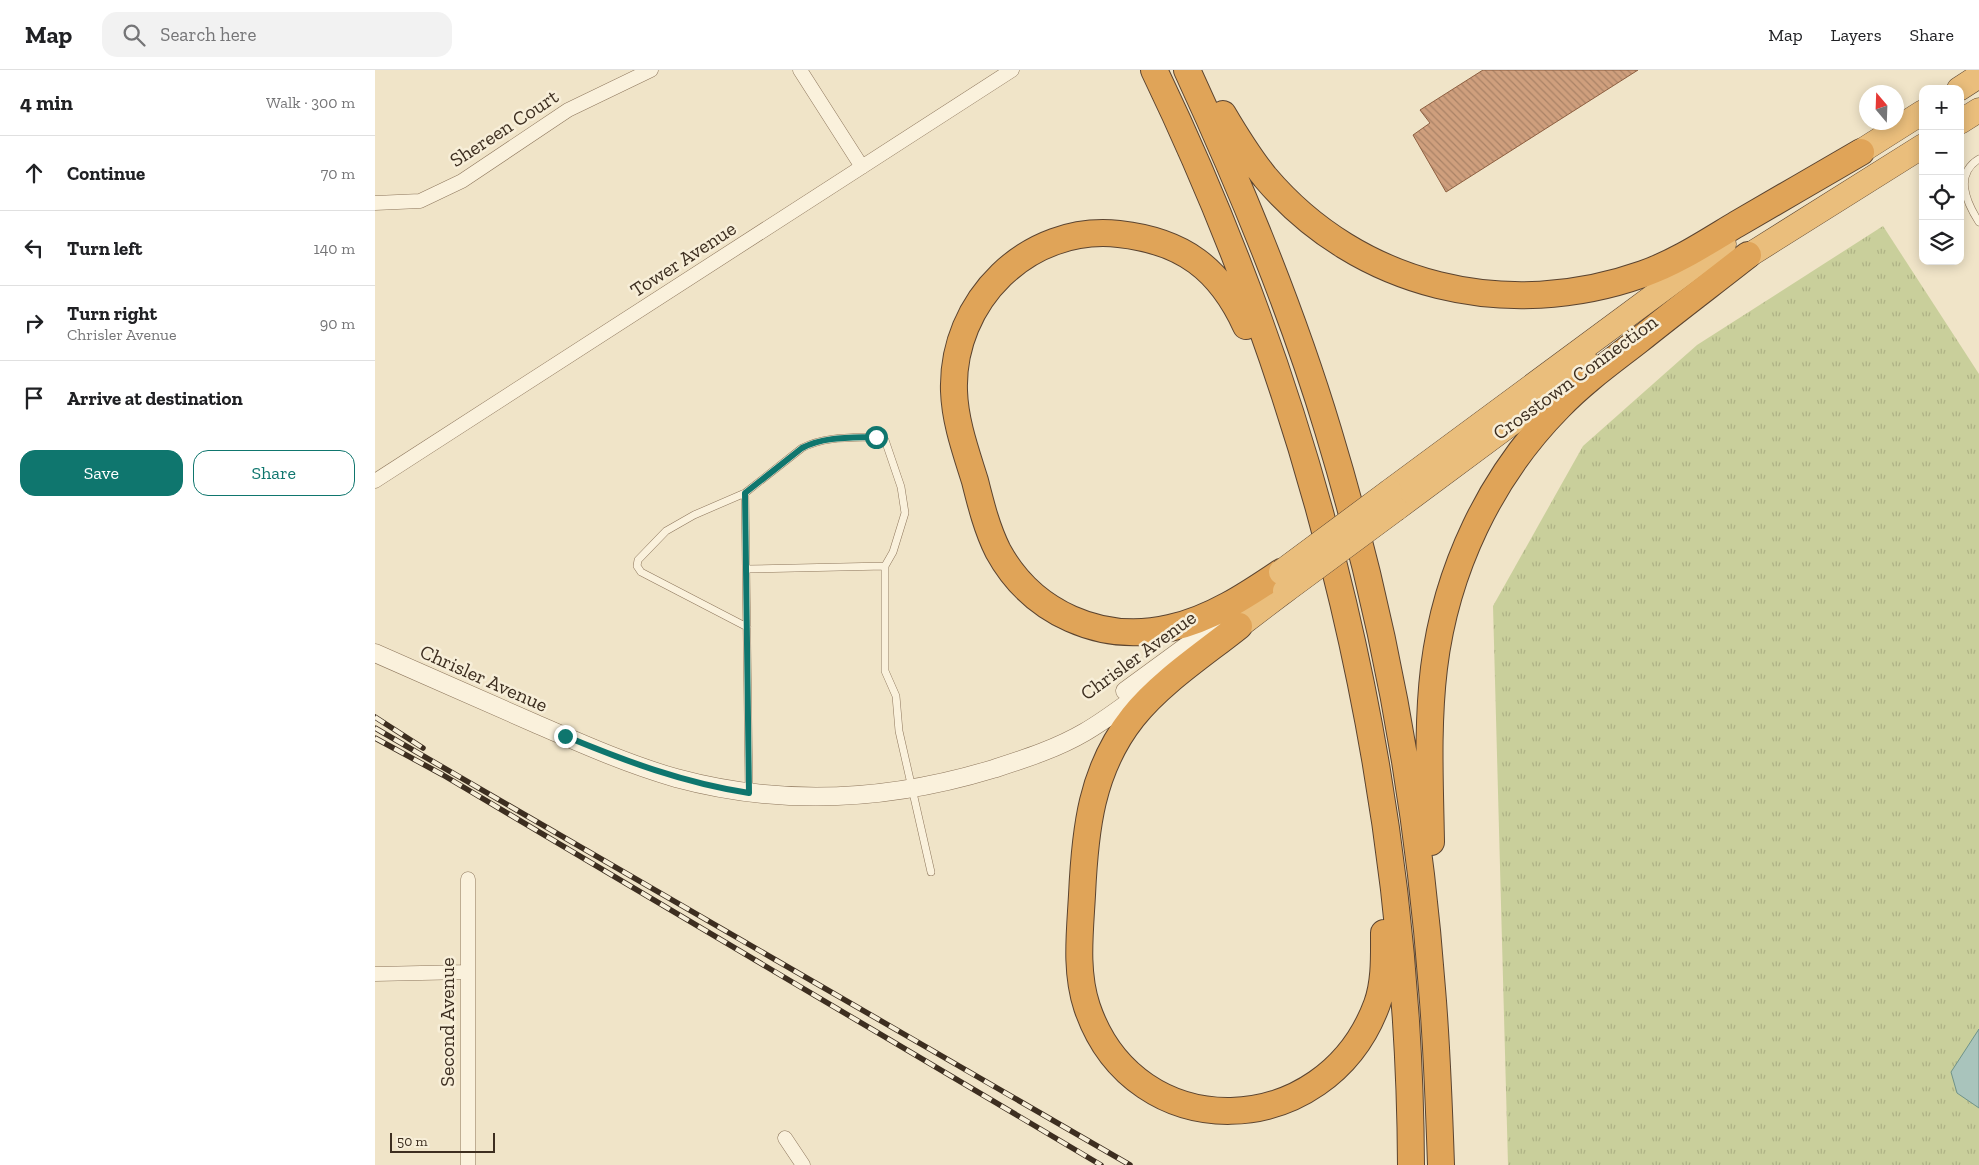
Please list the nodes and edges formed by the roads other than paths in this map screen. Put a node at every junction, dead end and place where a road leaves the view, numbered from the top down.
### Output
1 (651, 70) edge
2 (800, 70) edge
3 (1012, 70) edge
4 (1154, 70) edge
5 (1187, 70) edge
6 (1197, 70) edge
7 (1979, 76) edge
8 (1964, 86) edge
9 (1979, 110) edge
10 (1919, 115) edge
11 (1964, 119) edge
12 (1919, 148) edge
13 (1861, 152) junction
14 (1979, 159) edge
15 (862, 167) junction
16 (375, 203) edge
17 (1979, 222) edge
18 (1748, 255) junction
19 (1299, 439) junction
20 (375, 481) edge
21 (745, 493) junction
22 (1393, 500) junction
23 (885, 566) junction
24 (747, 569) junction
25 (1283, 582) junction
26 (1239, 626) junction
27 (747, 627) junction
28 (375, 653) edge
29 (1013, 762) junction
30 (911, 789) junction
31 (749, 793) junction
32 (1383, 815) junction
33 (931, 872) dead end
34 (468, 879) dead end
35 (467, 972) junction
36 (375, 974) edge
37 (1432, 988) junction
38 (785, 1138) dead end
39 (468, 1165) edge
40 (803, 1165) edge
41 (1411, 1165) edge
42 (1441, 1165) edge

1 - 16 street, Shereen Court
2 - 15 street
3 - 15 street, Tower Avenue
4 - 19 highway
5 - 37 highway
6 - 13 highway
7 - 8 highway
9 - 11 highway
10 - 13 highway, Crosstown Connection
12 - 18 highway, Crosstown Connection
13 - 22 highway, Crosstown Connection
14 - 17 lane
15 - 20 street, Tower Avenue
18 - 22 highway, Crosstown Connection
18 - 37 highway
19 - 25 highway
19 - 32 highway
21 - 23 lane
21 - 24 lane
21 - 27 lane
22 - 25 highway, Crosstown Connection, bridge
23 - 24 lane
23 - 30 lane
24 - 27 lane
25 - 26 highway, Crosstown Connection
25 - 29 street, Chrisler Avenue
26 - 29 street, Chrisler Avenue
26 - 32 highway
27 - 31 lane
28 - 31 street, Chrisler Avenue
29 - 30 street, Chrisler Avenue
30 - 31 street, Chrisler Avenue
30 - 33 lane
32 - 41 highway
34 - 35 street, Second Avenue
35 - 36 street
35 - 39 street, Second Avenue
37 - 42 highway
38 - 40 street

